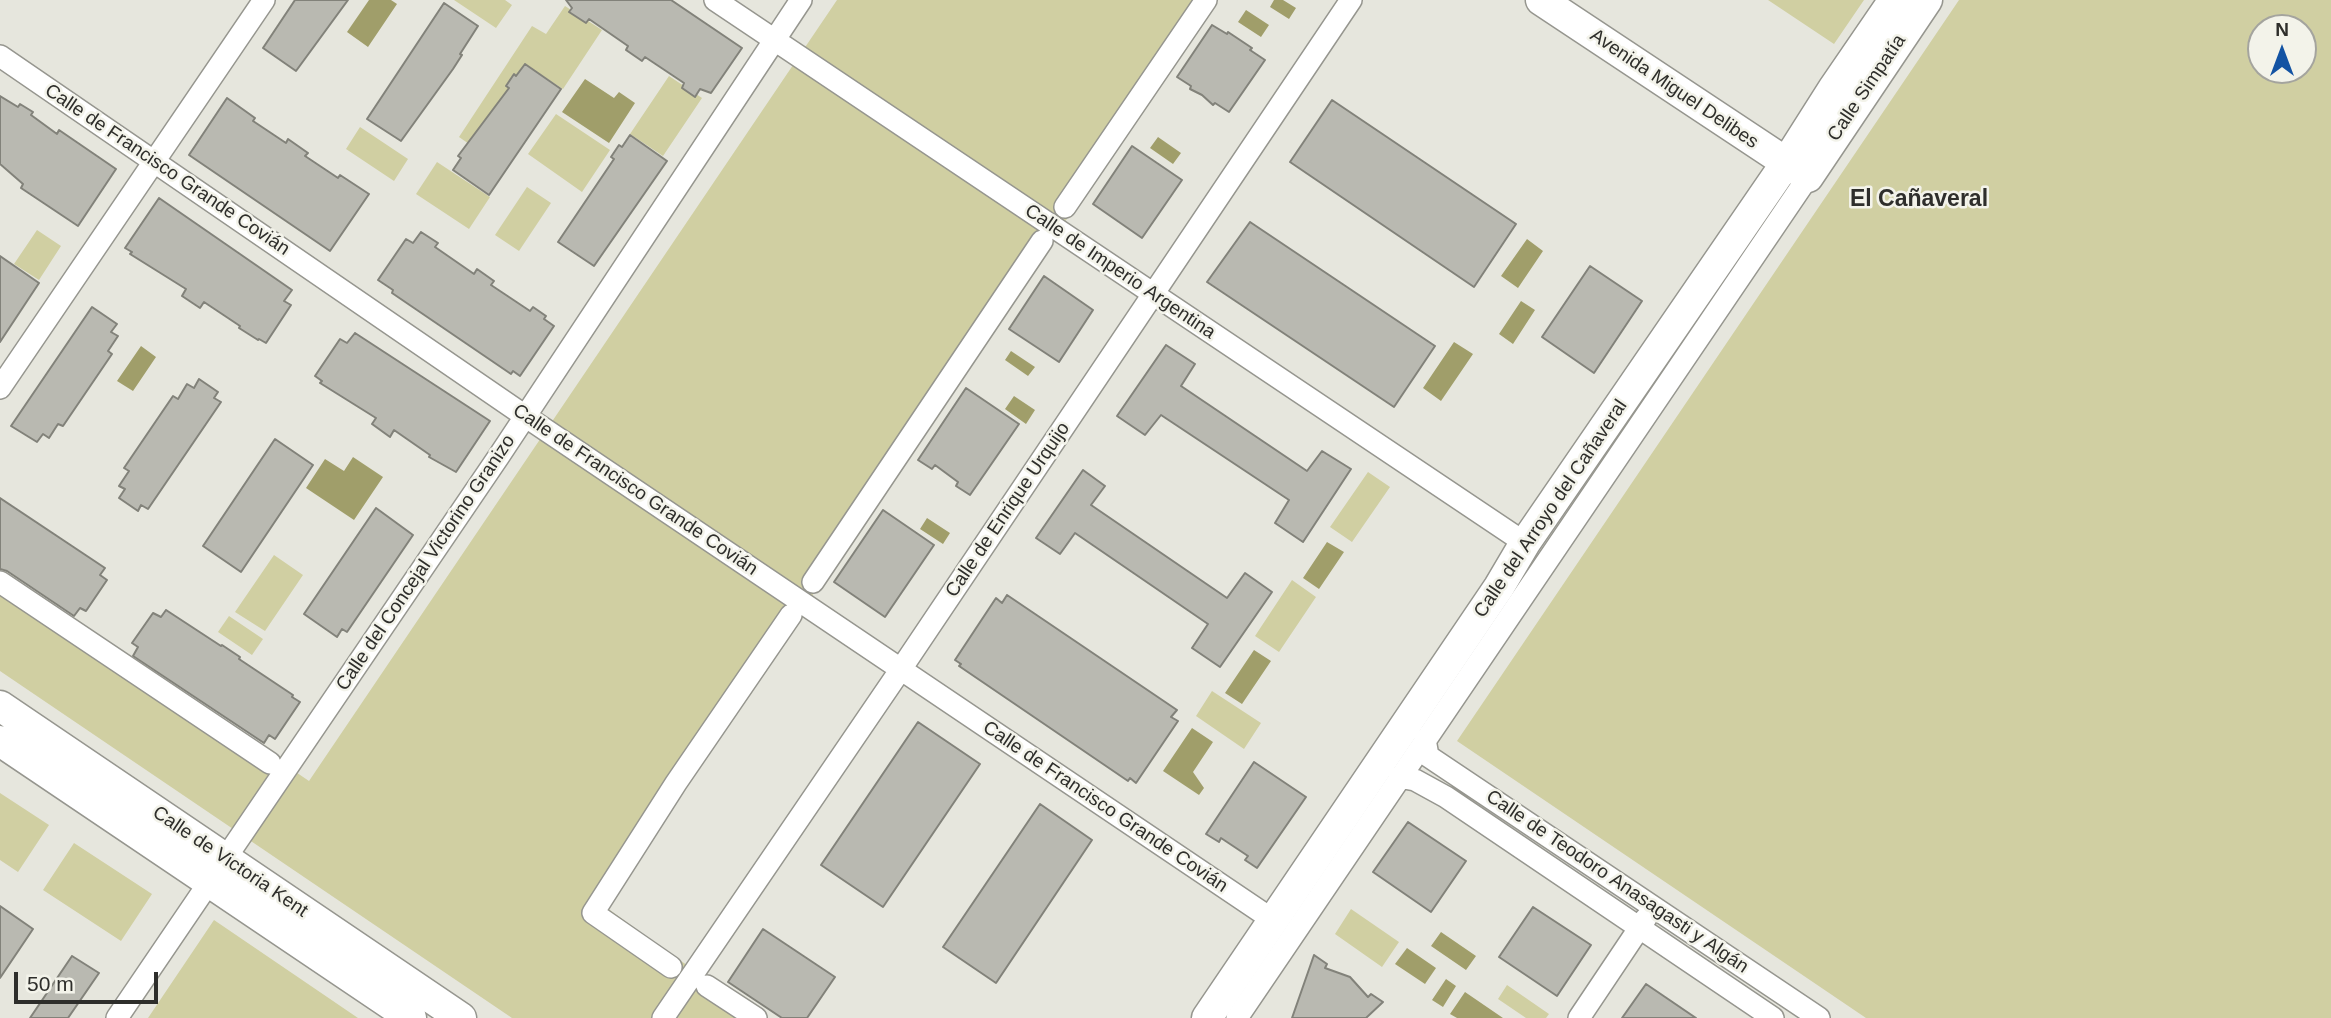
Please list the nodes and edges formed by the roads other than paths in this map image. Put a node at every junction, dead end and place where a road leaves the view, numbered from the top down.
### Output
1 (264, 0) edge
2 (715, 0) edge
3 (801, 0) edge
4 (1206, 0) edge
5 (1350, 0) edge
6 (1541, 0) edge
7 (1894, 0) edge
8 (1927, 0) edge
9 (774, 40) junction
10 (0, 56) edge
11 (154, 162) junction
12 (1797, 170) junction
13 (1065, 207) dead end
14 (1042, 241) dead end
15 (1152, 294) junction
16 (0, 388) edge
17 (525, 416) junction
18 (1525, 543) junction
19 (0, 582) edge
20 (813, 582) dead end
21 (791, 615) dead end
22 (901, 669) junction
23 (0, 706) edge
24 (1425, 739) junction
25 (0, 741) edge
26 (270, 763) dead end
27 (1399, 777) junction
28 (217, 871) junction
29 (1654, 906) junction
30 (1273, 919) junction
31 (1639, 928) junction
32 (671, 967) dead end
33 (707, 986) dead end
34 (117, 1018) edge
35 (411, 1018) edge
36 (461, 1018) edge
37 (663, 1018) edge
38 (756, 1018) edge
39 (1207, 1018) edge
40 (1237, 1018) edge
41 (1579, 1018) edge
42 (1773, 1018) edge
43 (1819, 1018) edge

1 - 11 street
2 - 9 street, Calle de Imperio Argentina
3 - 9 street, Calle del Concejal Victorino Granizo
4 - 13 street
5 - 15 street, Calle de Enrique Urquijo
6 - 12 main road, Avenida Miguel Delibes
7 - 12 main road, Calle del Arroyo del Cañaveral
8 - 12 main road, Calle Simpatía
9 - 15 street, Calle de Imperio Argentina
9 - 17 street, Calle del Concejal Victorino Granizo
10 - 11 street, Calle de Francisco Grande Covián
11 - 16 street
11 - 17 street, Calle de Francisco Grande Covián
12 - 18 main road, Calle del Arroyo del Cañaveral
12 - 24 street, Calle del Arroyo del Cañaveral
14 - 20 street
15 - 18 street, Calle de Imperio Argentina
15 - 22 street, Calle de Enrique Urquijo
17 - 22 street, Calle de Francisco Grande Covián
17 - 28 street, Calle del Concejal Victorino Granizo
18 - 30 main road, Calle del Arroyo del Cañaveral
19 - 26 street
21 - 32 street
22 - 30 street, Calle de Francisco Grande Covián
22 - 37 street, Calle de Enrique Urquijo
23 - 28 main road, Calle de Victoria Kent
24 - 27 street, Calle del Arroyo del Cañaveral
24 - 29 street, Calle de Teodoro Anasagasti y Algán
25 - 28 main road, Calle de Victoria Kent
27 - 31 street, Calle de Teodoro Anasagasti y Algán
27 - 40 street, Calle del Arroyo del Cañaveral
28 - 34 street, Calle del Concejal Victorino Granizo
28 - 35 main road, Calle de Victoria Kent
28 - 36 main road, Calle de Victoria Kent
29 - 31 street
29 - 43 street, Calle de Teodoro Anasagasti y Algán
30 - 39 main road, Calle del Arroyo del Cañaveral
31 - 41 street
31 - 42 street, Calle de Teodoro Anasagasti y Algán
33 - 38 street

